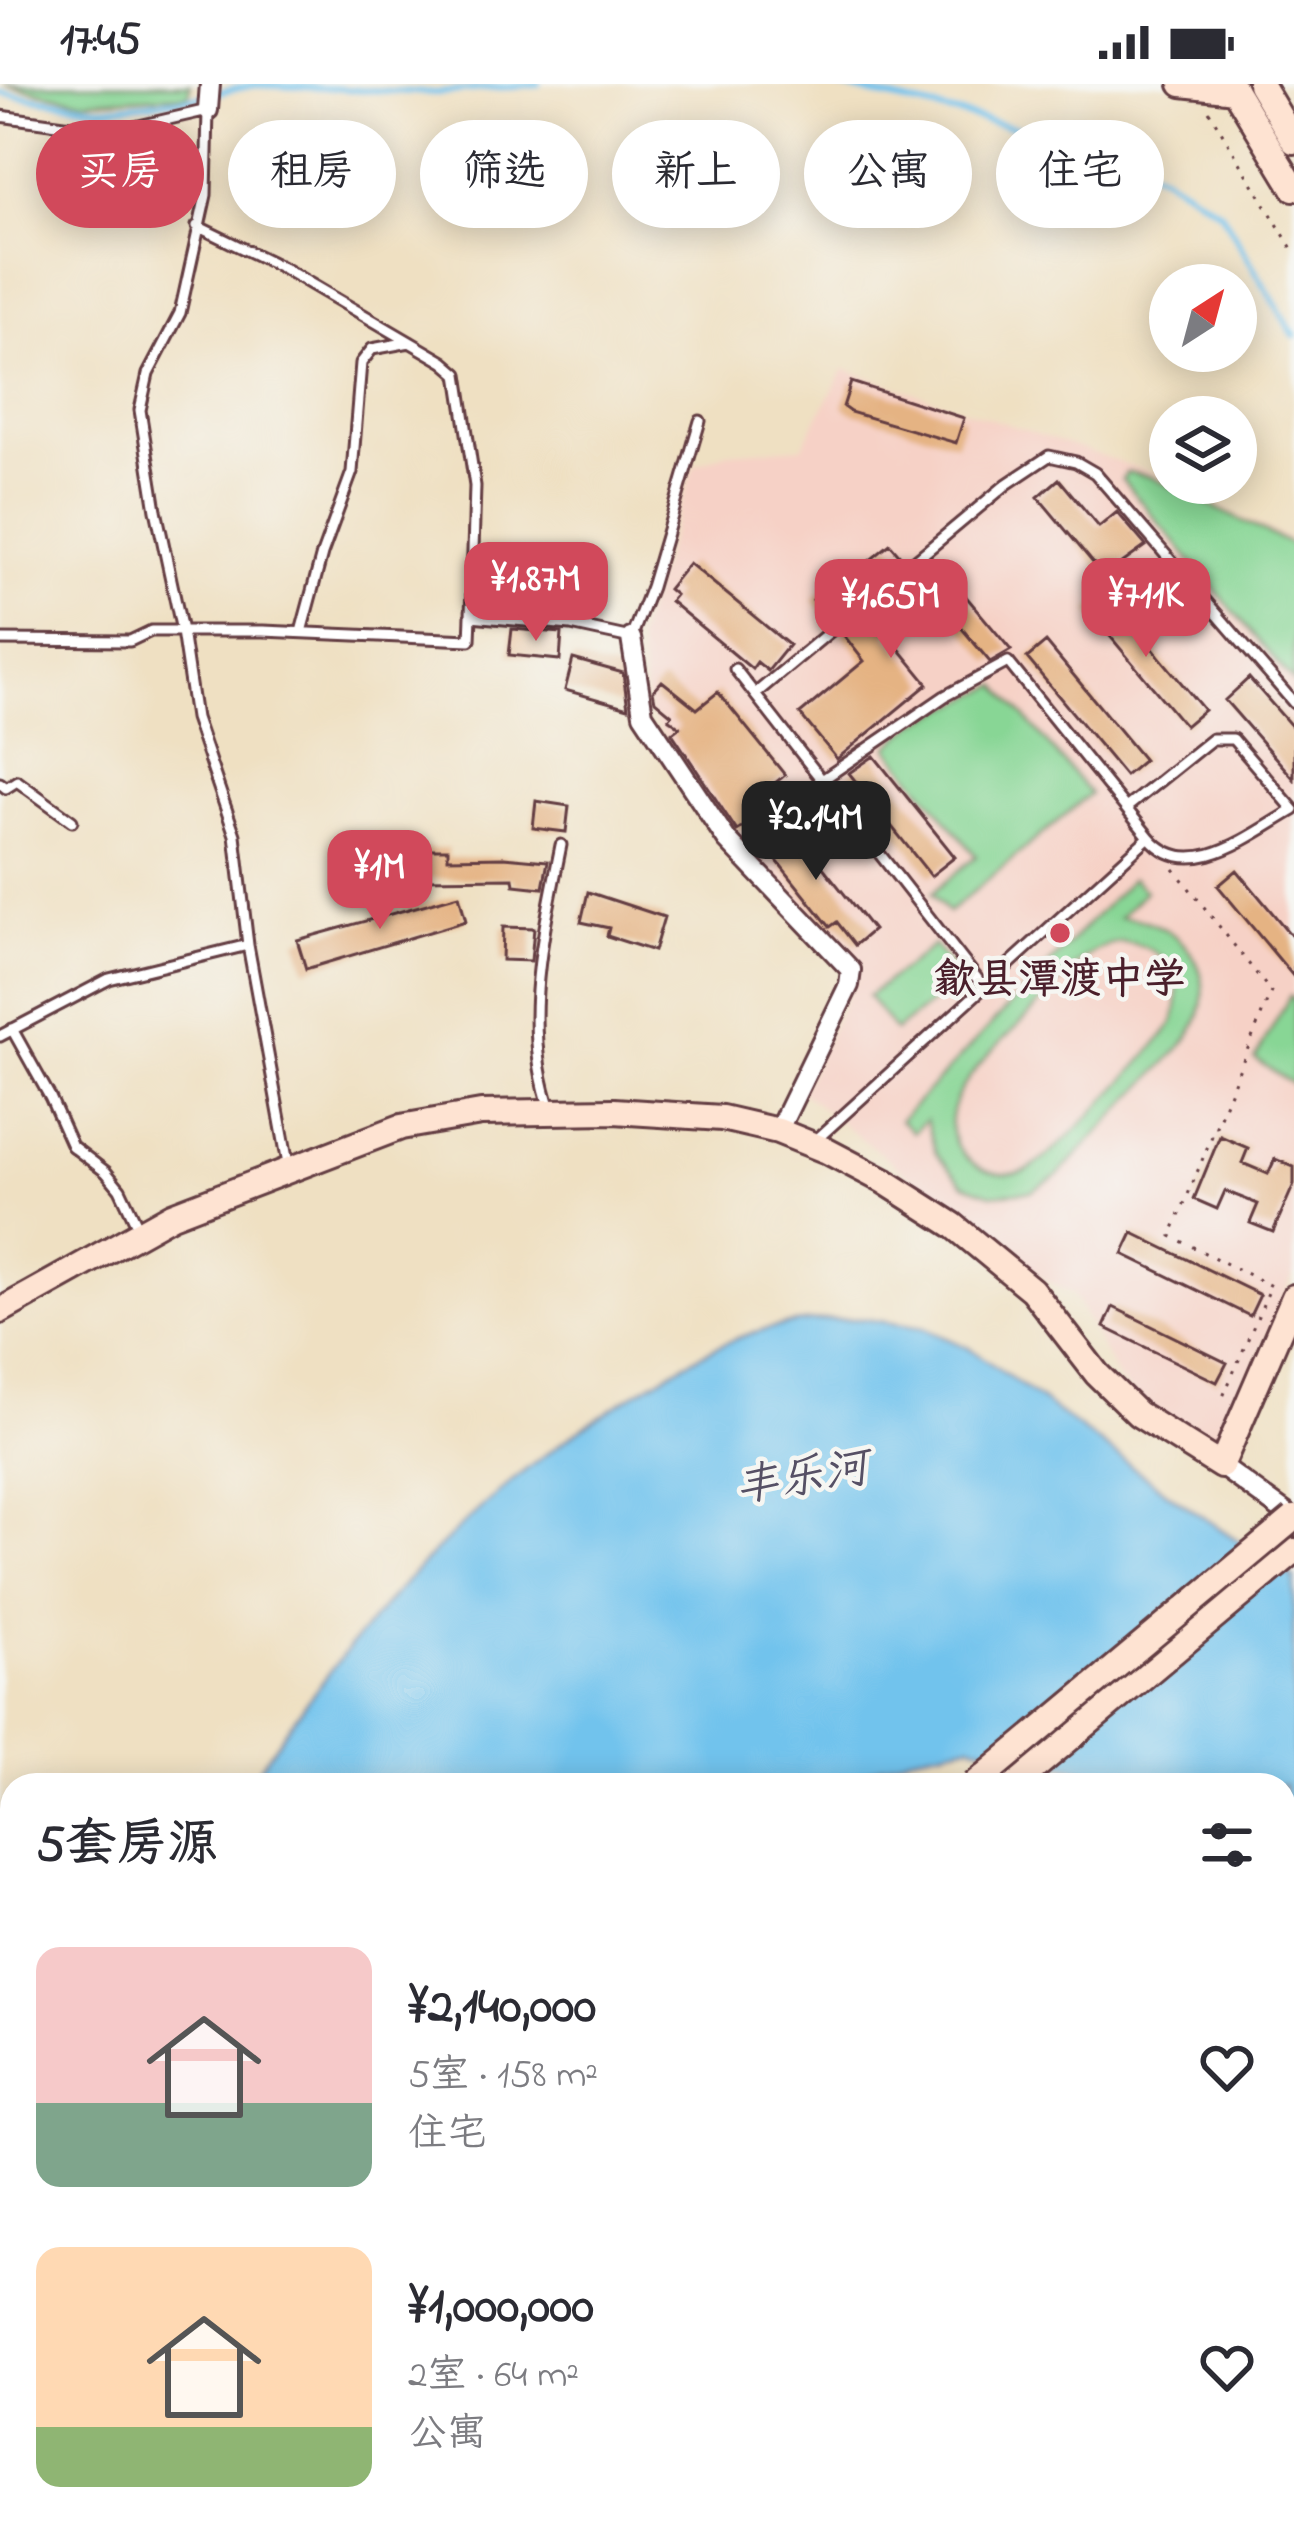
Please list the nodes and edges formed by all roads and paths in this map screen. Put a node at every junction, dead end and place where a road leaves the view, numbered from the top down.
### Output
1 (210, 84) edge
2 (1181, 84) edge
3 (1194, 86) edge
4 (1242, 86) edge
5 (208, 110) junction
6 (0, 116) edge
7 (1294, 141) edge
8 (1294, 188) edge
9 (204, 202) edge
10 (197, 228) edge
11 (201, 228) edge
12 (1294, 252) edge
13 (410, 342) junction
14 (700, 421) dead end
15 (471, 616) junction
16 (182, 631) junction
17 (301, 632) junction
18 (631, 638) junction
19 (0, 640) edge
20 (735, 669) dead end
21 (754, 694) junction
22 (1294, 704) edge
23 (822, 780) junction
24 (0, 783) edge
25 (1126, 808) junction
26 (72, 821) dead end
27 (1149, 837) junction
28 (561, 845) dead end
29 (1158, 848) junction
30 (248, 945) junction
31 (983, 986) junction
32 (12, 1029) junction
33 (0, 1036) edge
34 (551, 1111) junction
35 (778, 1132) junction
36 (812, 1144) junction
37 (290, 1169) junction
38 (140, 1232) junction
39 (1294, 1298) edge
40 (0, 1311) edge
41 (1222, 1399) dead end
42 (1221, 1466) junction
43 (1294, 1519) edge
44 (1294, 1551) edge
45 (988, 1773) edge
46 (1028, 1773) edge

1 - 5 street
2 - 3 street
3 - 4 street
3 - 12 path
4 - 7 street
4 - 8 street
5 - 6 lane
5 - 9 lane
10 - 16 lane
11 - 13 lane
13 - 15 lane
13 - 17 lane
14 - 18 lane
15 - 17 lane
15 - 18 lane
16 - 17 lane
16 - 19 lane
16 - 30 lane
18 - 35 street
20 - 21 lane
21 - 22 lane
21 - 23 lane
23 - 25 lane
23 - 31 lane
24 - 26 lane
25 - 27 lane
25 - 29 lane
27 - 29 lane
27 - 31 lane
28 - 34 lane
29 - 41 path
30 - 32 lane
30 - 37 lane
31 - 36 lane
32 - 33 lane
32 - 38 lane
34 - 35 street
34 - 37 street
35 - 36 street
36 - 42 street
37 - 38 street
38 - 40 street
39 - 42 street
42 - 43 street
43 - 45 street, bridge
44 - 46 street

